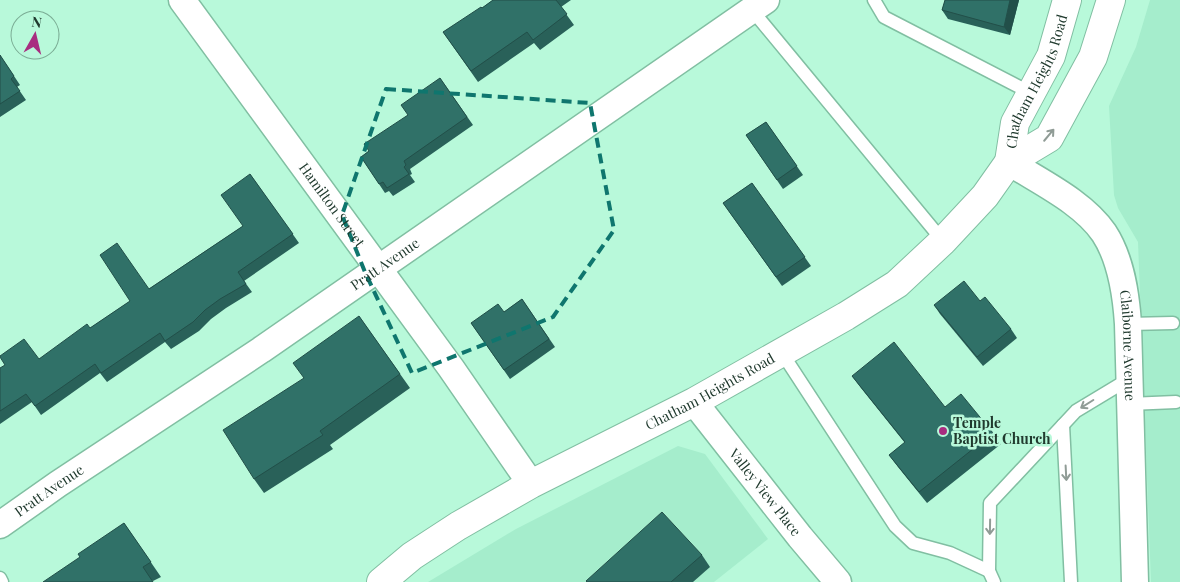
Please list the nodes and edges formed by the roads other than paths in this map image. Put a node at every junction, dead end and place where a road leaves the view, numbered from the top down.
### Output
1 (182, 0) edge
2 (874, 0) edge
3 (1067, 0) edge
4 (1111, 0) edge
5 (759, 5) edge
6 (1031, 93) junction
7 (1009, 162) junction
8 (943, 241) junction
9 (378, 268) junction
10 (1172, 323) dead end
11 (1128, 324) junction
12 (782, 353) junction
13 (1129, 391) junction
14 (694, 402) junction
15 (1176, 402) dead end
16 (1064, 424) junction
17 (531, 484) junction
18 (0, 525) edge
19 (991, 576) edge
20 (0, 578) edge
21 (2, 582) edge
22 (382, 582) edge
23 (838, 582) edge
24 (1071, 582) edge
25 (1134, 582) edge

1 - 9 street, Hamilton Street
2 - 6 lane
3 - 6 main road, Chatham Heights Road
7 -> 4 main road, Chatham Heights Road
5 - 8 lane
5 - 9 street, Pratt Avenue
6 - 7 main road, Chatham Heights Road
7 - 8 main road, Chatham Heights Road
7 - 11 street, Claiborne Avenue
8 - 12 main road, Chatham Heights Road
9 - 17 street, Hamilton Street
9 - 18 street, Pratt Avenue
10 - 11 lane
11 - 13 street, Claiborne Avenue
12 - 14 main road, Chatham Heights Road
12 - 19 lane
13 - 15 lane
13 -> 16 lane
13 - 25 street, Claiborne Avenue
14 - 17 main road, Chatham Heights Road
14 - 23 street, Valley View Place
16 -> 19 lane
16 -> 24 lane
17 - 22 main road, Chatham Heights Road
20 - 21 lane

